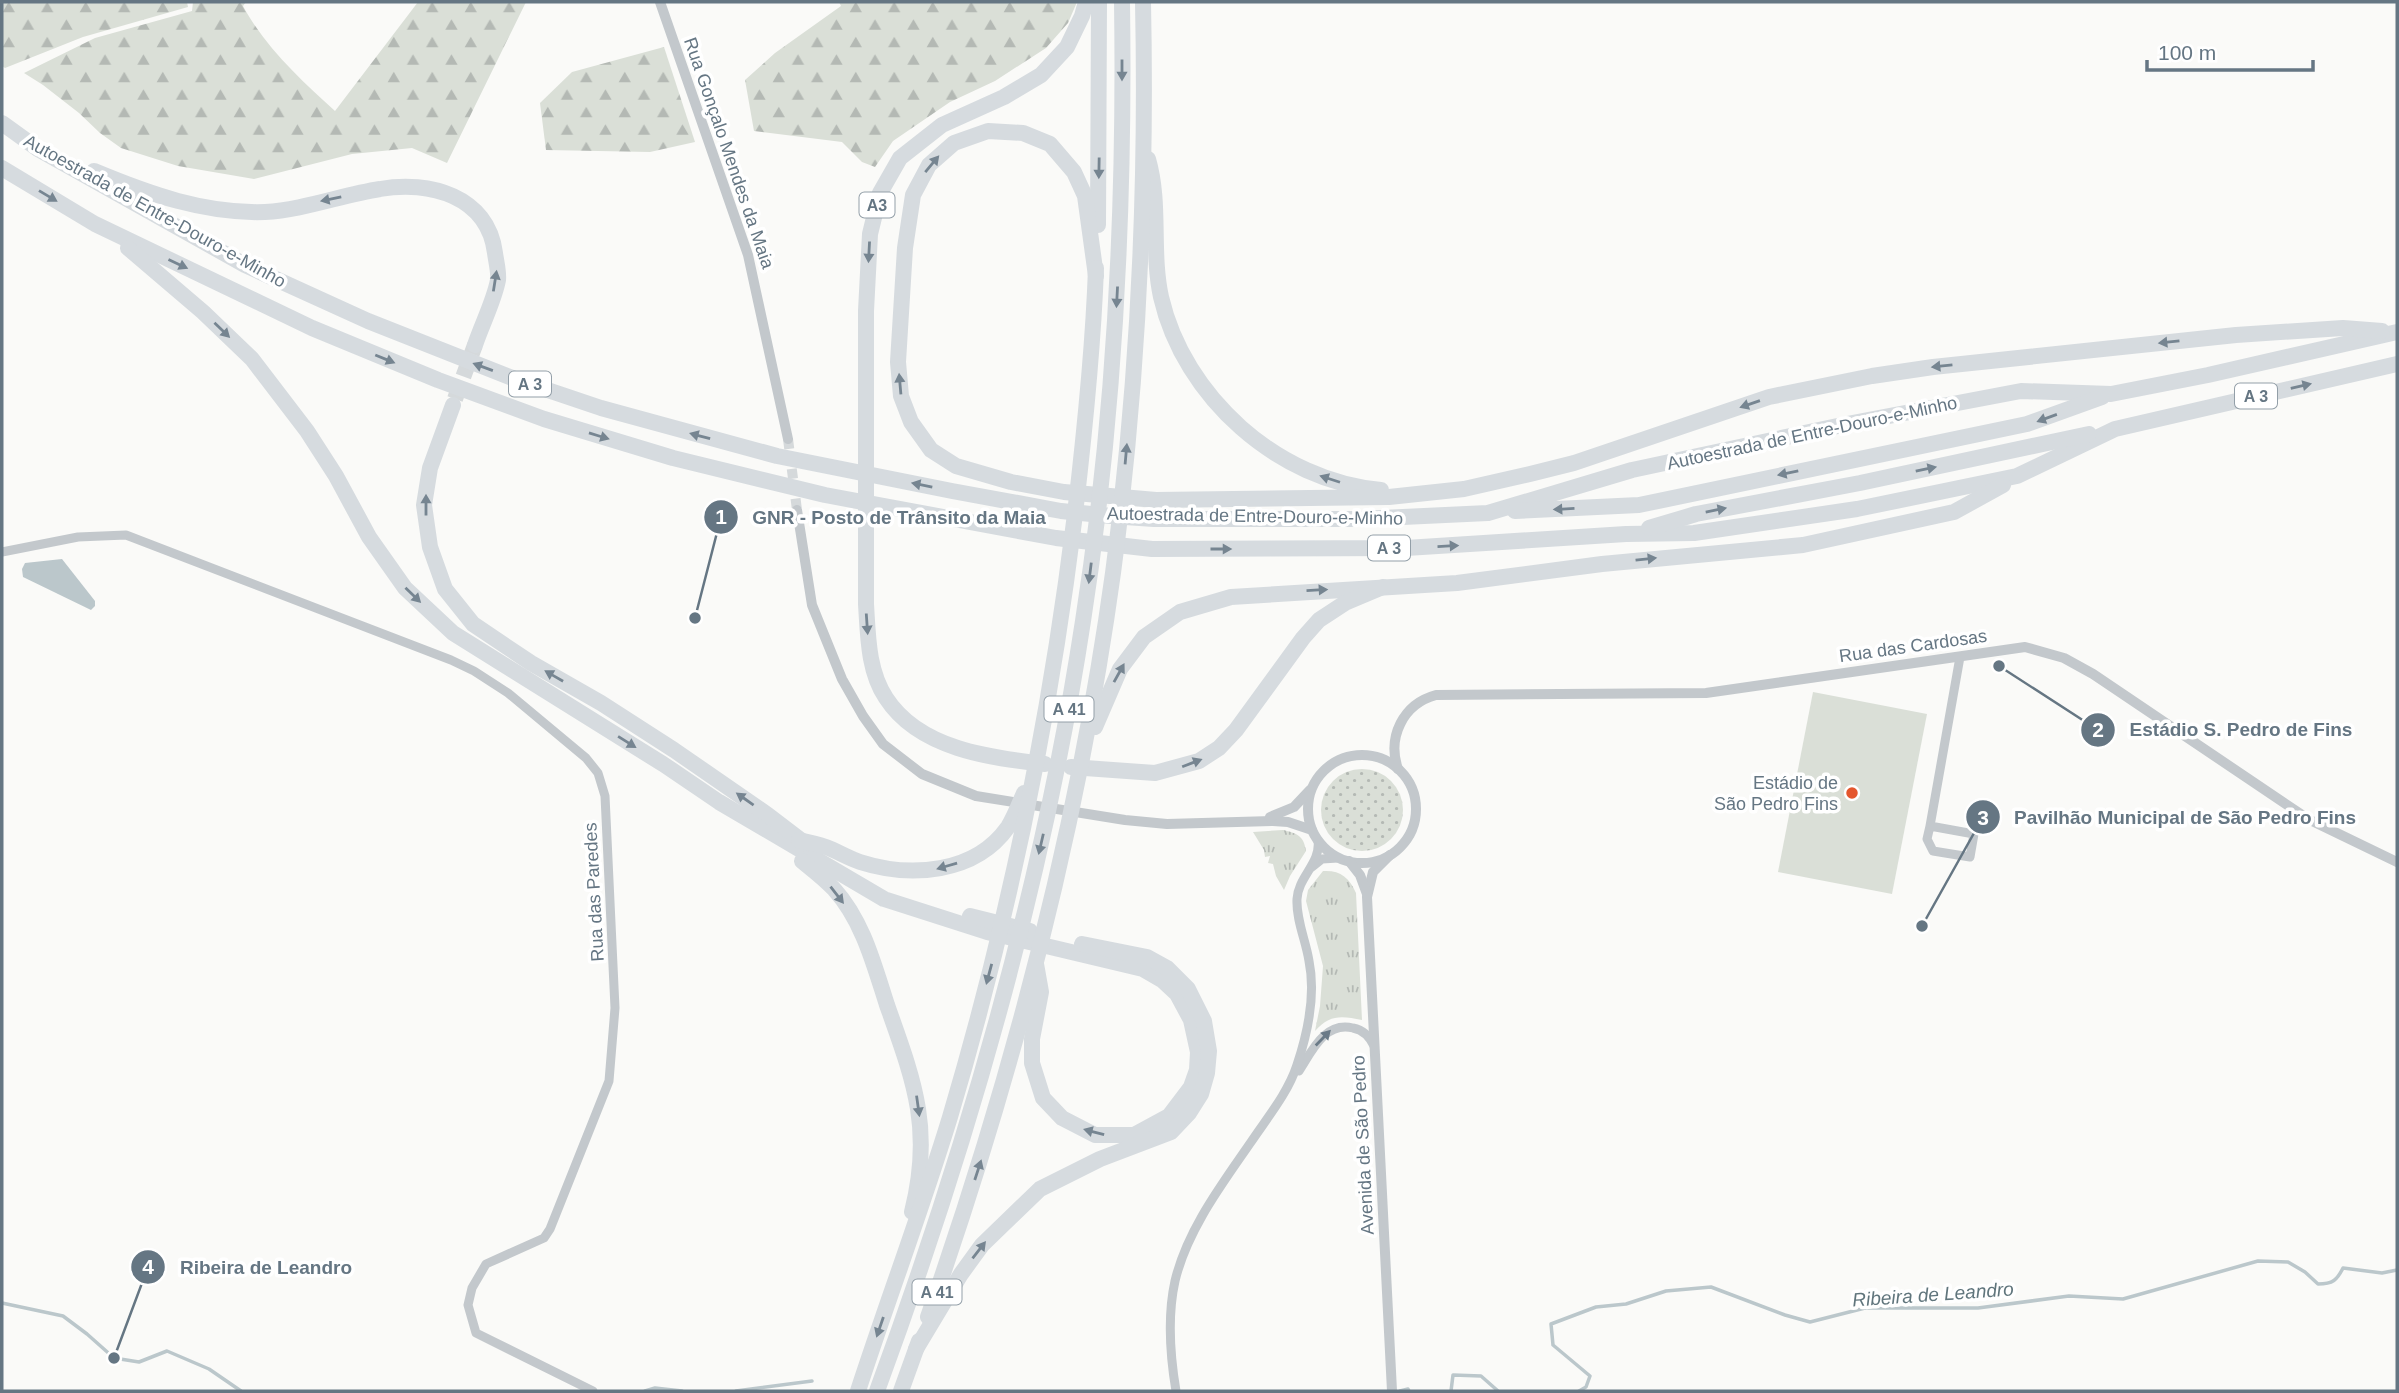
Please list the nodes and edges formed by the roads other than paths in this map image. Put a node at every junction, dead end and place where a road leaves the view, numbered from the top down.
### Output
1 (660, 2) edge
2 (1086, 2) edge
3 (1099, 2) edge
4 (1122, 2) edge
5 (1143, 2) edge
6 (2, 124) edge
7 (1144, 143) junction
8 (38, 149) junction
9 (2, 168) edge
10 (95, 224) junction
11 (1096, 276) junction
12 (2397, 332) edge
13 (475, 345) tunnel mouth
14 (2397, 364) edge
15 (2111, 394) junction
16 (453, 405) tunnel mouth
17 (2115, 429) junction
18 (789, 439) tunnel mouth
19 (2017, 476) junction
20 (1421, 494) junction
21 (797, 510) tunnel mouth
22 (1488, 513) junction
23 (1626, 534) junction
24 (2, 552) edge
25 (1383, 587) junction
26 (1960, 657) junction
27 (1396, 736) junction
28 (1041, 740) junction
29 (1362, 755) junction
30 (1082, 758) junction
31 (1398, 769) junction
32 (1315, 783) junction
33 (1257, 820) junction
34 (1930, 826) junction
35 (769, 833) junction
36 (1315, 835) junction
37 (799, 840) junction
38 (1390, 855) junction
39 (1343, 860) junction
40 (2397, 862) edge
41 (1309, 870) junction
42 (1367, 897) junction
43 (988, 927) junction
44 (1089, 951) junction
45 (1036, 964) junction
46 (1376, 1050) junction
47 (1284, 1093) junction
48 (903, 1262) junction
49 (916, 1349) junction
50 (593, 1391) edge
51 (858, 1391) edge
52 (877, 1391) edge
53 (901, 1391) edge
54 (1176, 1391) edge
55 (1392, 1391) edge

1 - 18 street, Rua Gonçalo Mendes da Maia
2 -> 25 highway, A3
3 -> 11 highway
4 -> 52 highway, A 41
5 - 7 highway, A 41
6 - 8 highway, Autoestrada de Entre-Douro-e-Minho / A 3
20 -> 7 highway
30 -> 7 highway, A 41
13 -> 8 highway
22 -> 8 highway, Autoestrada de Entre-Douro-e-Minho / A 3
9 -> 10 highway, Autoestrada de Entre-Douro-e-Minho / A 3
10 -> 23 highway, Autoestrada de Entre-Douro-e-Minho / A 3
10 -> 35 highway
20 -> 11 highway
11 - 28 highway
12 - 15 highway, Autoestrada de Entre-Douro-e-Minho / A 3
12 -> 20 highway
17 -> 14 highway, Autoestrada de Entre-Douro-e-Minho / A 3
15 -> 22 highway, A 3
15 - 22 highway, Autoestrada de Entre-Douro-e-Minho / A 3
37 -> 16 highway
17 - 19 highway, Autoestrada de Entre-Douro-e-Minho / A 3
23 -> 17 highway, A 3
19 - 23 highway, Autoestrada de Entre-Douro-e-Minho / A 3
25 -> 19 highway
21 - 33 street
24 - 50 street, Rua das Paredes
30 -> 25 highway
26 - 27 street, Rua das Cardosas
26 - 34 street
26 - 40 street, Rua das Cardosas
27 - 29 street, Rua das Cardosas
27 - 31 street
28 -> 37 highway
28 -> 48 highway
29 - 31 street
29 - 32 street
30 - 45 highway, A 41
31 - 38 street
32 - 33 street
32 - 36 street
33 - 36 street
34 - 34 street
35 - 43 highway
35 -> 48 highway
36 - 39 street
36 - 41 street
37 - 43 highway
38 - 39 street
38 - 42 street, Avenida de São Pedro
39 - 41 street
39 - 42 street, Avenida de São Pedro
41 - 47 street
42 - 46 street, Avenida de São Pedro
43 - 44 highway
44 -> 45 highway
49 -> 44 highway
49 -> 45 highway, A 41
47 -> 46 street
46 - 55 street, Avenida de São Pedro
47 - 54 street
48 -> 51 highway
49 - 53 highway, A 41

